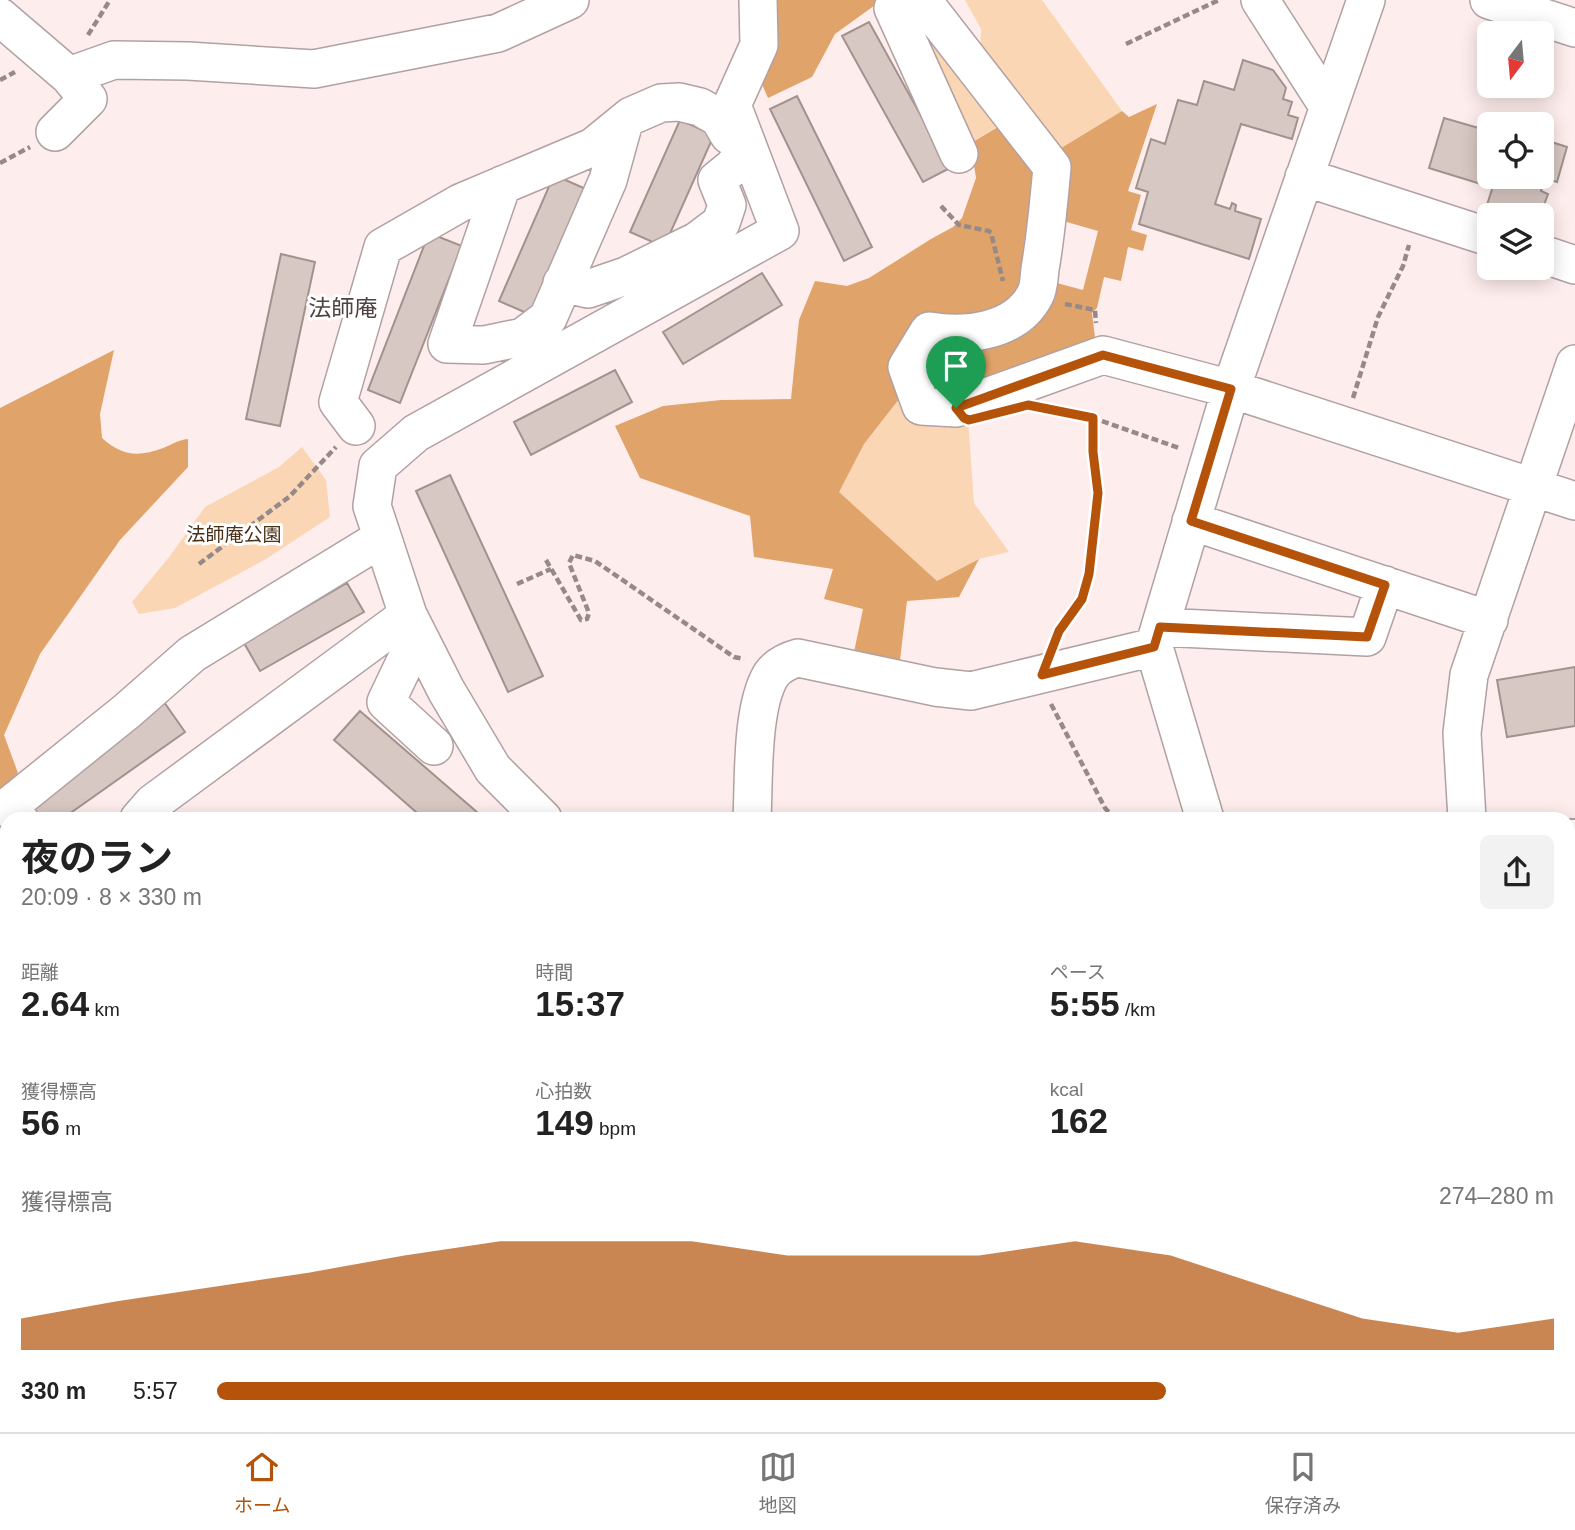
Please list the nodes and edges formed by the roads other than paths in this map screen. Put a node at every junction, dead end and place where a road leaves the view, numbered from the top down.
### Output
1 (570, 0) edge
2 (758, 0) edge
3 (1260, 0) edge
4 (1366, 0) edge
5 (1497, 1) edge
6 (0, 17) edge
7 (1575, 28) edge
8 (69, 76) junction
9 (1328, 107) junction
10 (624, 122) junction
11 (55, 132) dead end
12 (748, 147) junction
13 (959, 154) dead end
14 (1304, 177) junction
15 (502, 185) junction
16 (1477, 233) edge
17 (1554, 258) edge
18 (1575, 265) edge
19 (562, 283) junction
20 (1575, 364) edge
21 (1231, 389) junction
22 (356, 426) road end
23 (1534, 487) junction
24 (1575, 501) edge
25 (1191, 521) junction
26 (382, 538) junction
27 (1385, 585) junction
28 (1489, 620) junction
29 (413, 625) junction
30 (1157, 637) junction
31 (434, 746) dead end
32 (14, 812) edge
33 (145, 812) edge
34 (537, 812) edge
35 (752, 812) edge
36 (1203, 812) edge
37 (1467, 812) edge

1 - 8 street
2 - 12 street
3 - 9 street
4 - 9 street
5 - 7 street
6 - 8 street
8 - 11 street
9 - 14 street
10 - 12 street
10 - 15 street
10 - 19 street
12 - 19 street
12 - 26 street
13 - 21 street
14 - 16 street
14 - 21 street
15 - 19 street
15 - 22 street
17 - 18 street
20 - 23 street
21 - 23 street
21 - 25 street
23 - 24 street
23 - 28 street
25 - 27 street
25 - 30 street
26 - 29 street
26 - 32 street
27 - 28 street
27 - 30 street
28 - 37 street
29 - 31 street
29 - 33 street
29 - 34 street
30 - 35 street
30 - 36 street

